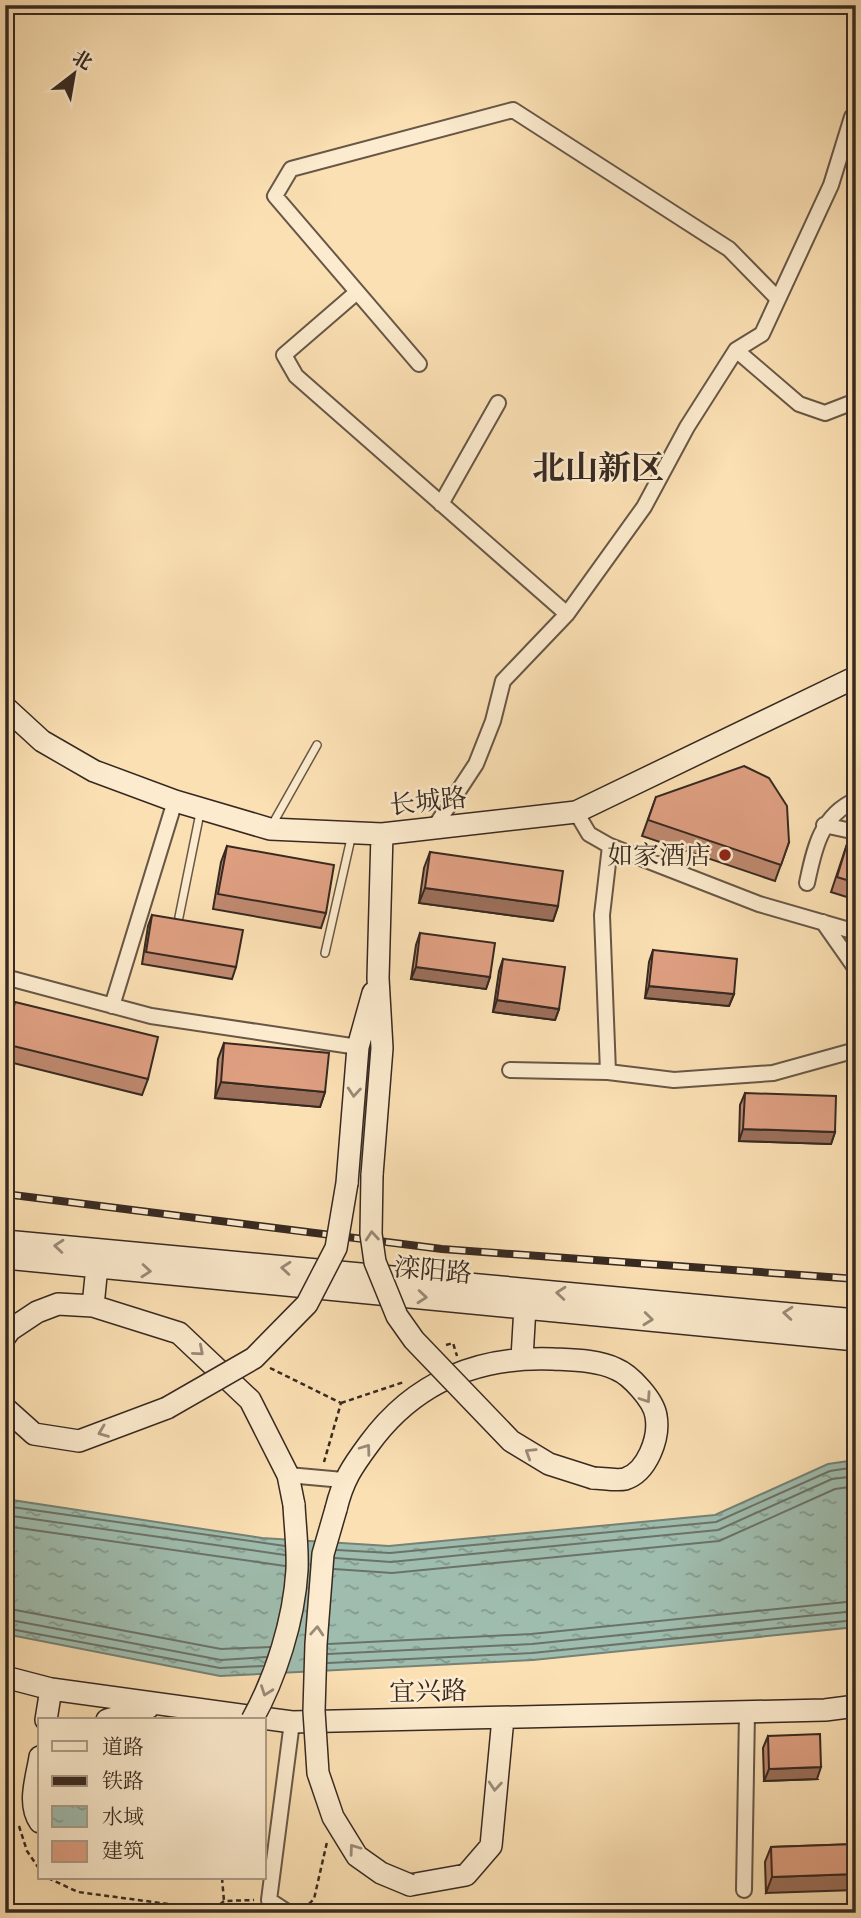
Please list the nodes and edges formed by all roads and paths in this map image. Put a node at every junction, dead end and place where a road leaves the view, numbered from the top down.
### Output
1 (856, 117) edge
2 (358, 292) junction
3 (778, 299) junction
4 (736, 350) junction
5 (419, 364) dead end
6 (856, 401) edge
7 (498, 403) dead end
8 (442, 505) junction
9 (567, 614) junction
10 (856, 677) edge
11 (5, 707) edge
12 (317, 745) dead end
13 (856, 800) edge
14 (175, 801) junction
15 (201, 808) junction
16 (576, 812) junction
17 (824, 825) junction
18 (434, 828) junction
19 (270, 829) junction
20 (856, 832) edge
21 (352, 834) junction
22 (382, 834) junction
23 (610, 846) junction
24 (807, 883) dead end
25 (179, 917) edge
26 (822, 922) junction
27 (856, 932) edge
28 (325, 953) dead end
29 (856, 969) edge
30 (5, 977) edge
31 (378, 978) junction
32 (112, 1006) junction
33 (358, 1046) junction
34 (856, 1050) edge
35 (510, 1070) dead end
36 (608, 1072) junction
37 (5, 1241) edge
38 (5, 1258) edge
39 (97, 1266) junction
40 (93, 1306) junction
41 (525, 1307) junction
42 (856, 1320) edge
43 (5, 1337) edge
44 (856, 1340) edge
45 (522, 1358) junction
46 (277, 1374) dead end
47 (5, 1408) edge
48 (288, 1475) junction
49 (320, 1479) junction
50 (343, 1480) junction
51 (5, 1677) edge
52 (51, 1689) junction
53 (159, 1705) junction
54 (856, 1706) edge
55 (747, 1712) junction
56 (46, 1718) edge
57 (114, 1718) edge
58 (253, 1718) edge
59 (261, 1718) edge
60 (503, 1718) junction
61 (266, 1719) edge
62 (292, 1722) junction
63 (38, 1769) edge
64 (333, 1817) junction
65 (38, 1820) edge
66 (51, 1880) edge
67 (222, 1880) edge
68 (744, 1890) dead end
69 (269, 1900) junction
70 (224, 1901) junction
71 (289, 1913) edge
72 (301, 1913) edge

1 - 3 street
2 - 3 street
2 - 5 street
2 - 8 street
3 - 4 street
4 - 6 street
4 - 9 street
7 - 8 street
8 - 9 street
9 - 18 street
10 - 16 street, 长城路
11 - 14 street, 长城路
12 - 19 lane
13 - 17 street
14 - 15 street, 长城路
14 - 32 street
15 - 19 street, 长城路
15 - 25 lane
16 - 18 street, 长城路
16 - 23 street
17 - 20 street
17 - 24 street
18 - 22 street, 长城路
19 - 21 street, 长城路
21 - 22 street, 长城路
21 - 28 lane
22 - 31 street
23 - 26 street
23 - 36 street
26 - 27 street
26 - 29 street
30 - 32 street
31 - 33 street
45 -> 31 street, bridge
32 - 33 street
33 -> 47 street, bridge
34 - 36 street
35 - 36 street
42 -> 37 street, 滦阳路
38 - 39 street, 滦阳路
39 - 40 street
39 -> 41 street, 滦阳路
40 - 43 street
40 -> 48 street
41 -> 44 street, 滦阳路
41 - 45 street
50 -> 45 street
46 - 49 path
48 - 49 street
48 -> 58 street, bridge
49 - 50 street
64 -> 50 street, bridge
51 - 52 street, 宜兴路
52 - 53 street, 宜兴路
52 - 56 street
53 - 57 street
53 - 59 street, 宜兴路
54 - 55 street, 宜兴路
55 - 60 street, 宜兴路
55 - 68 street
60 - 62 street, 宜兴路
60 -> 64 street, bridge
61 - 62 street, 宜兴路
62 - 69 street
63 - 65 street
64 - 72 path
66 - 70 path
67 - 70 path
69 - 70 path
69 - 71 street

